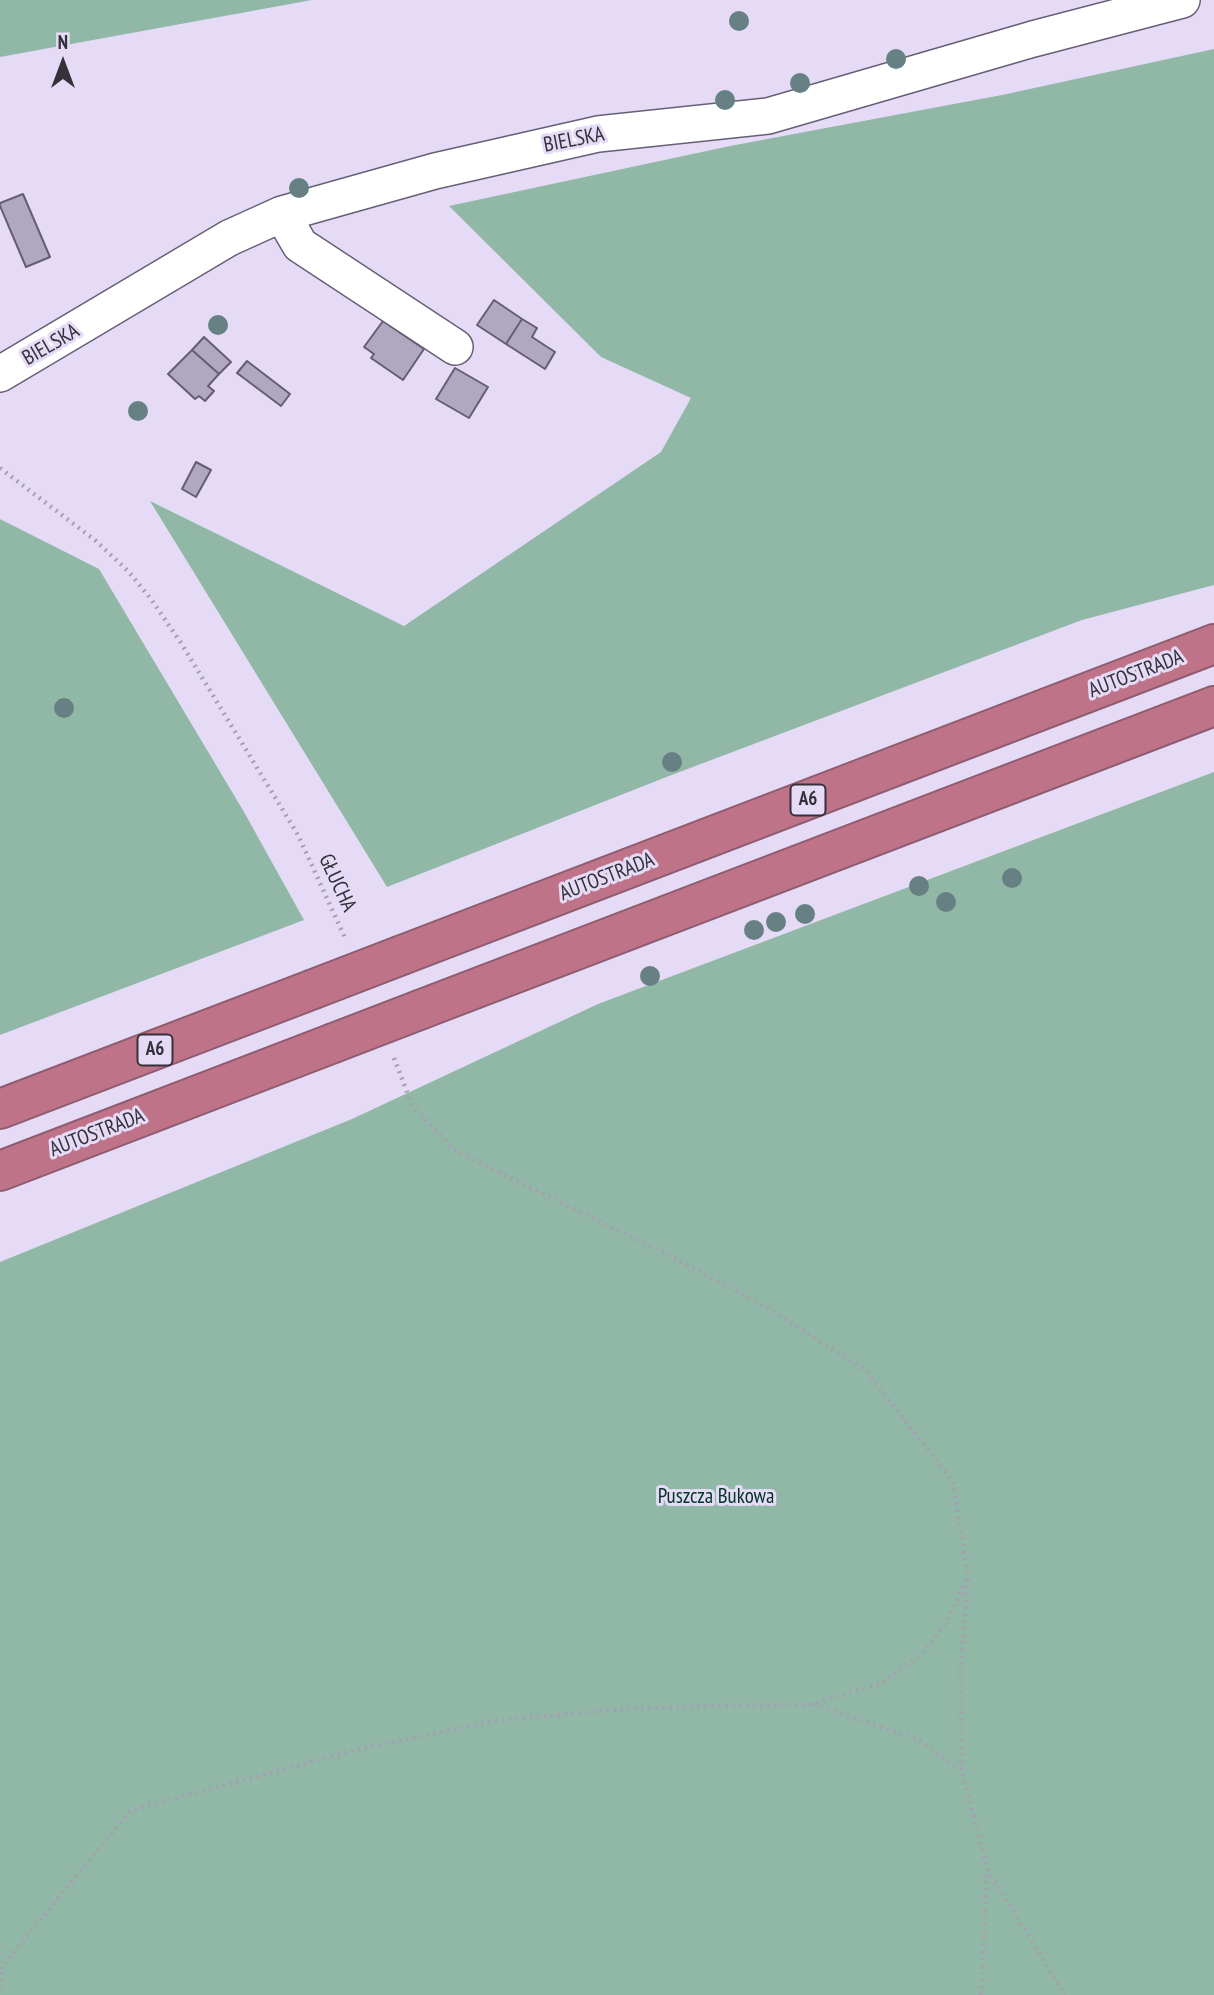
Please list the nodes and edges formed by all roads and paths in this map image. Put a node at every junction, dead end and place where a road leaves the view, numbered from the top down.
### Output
1 (1182, 0) edge
2 (282, 214) junction
3 (456, 347) dead end
4 (0, 374) edge
5 (0, 468) edge
6 (1214, 644) edge
7 (1214, 706) edge
8 (351, 950) dead end
9 (392, 1054) dead end
10 (0, 1109) edge
11 (0, 1171) edge
12 (968, 1577) junction
13 (813, 1704) junction
14 (962, 1770) junction
15 (987, 1868) junction
16 (2, 1968) edge
17 (0, 1988) edge
18 (981, 1995) edge
19 (1065, 1995) edge

1 - 2 street, BIELSKA
2 - 3 street
2 - 4 street, BIELSKA
5 - 8 path, GŁUCHA
6 - 10 highway, AUTOSTRADA / A6, bridge
7 - 11 highway, AUTOSTRADA, bridge
9 - 12 path
12 - 13 path
12 - 14 path
13 - 14 path
13 - 16 path
14 - 15 path
15 - 18 path
15 - 19 path
16 - 17 path

